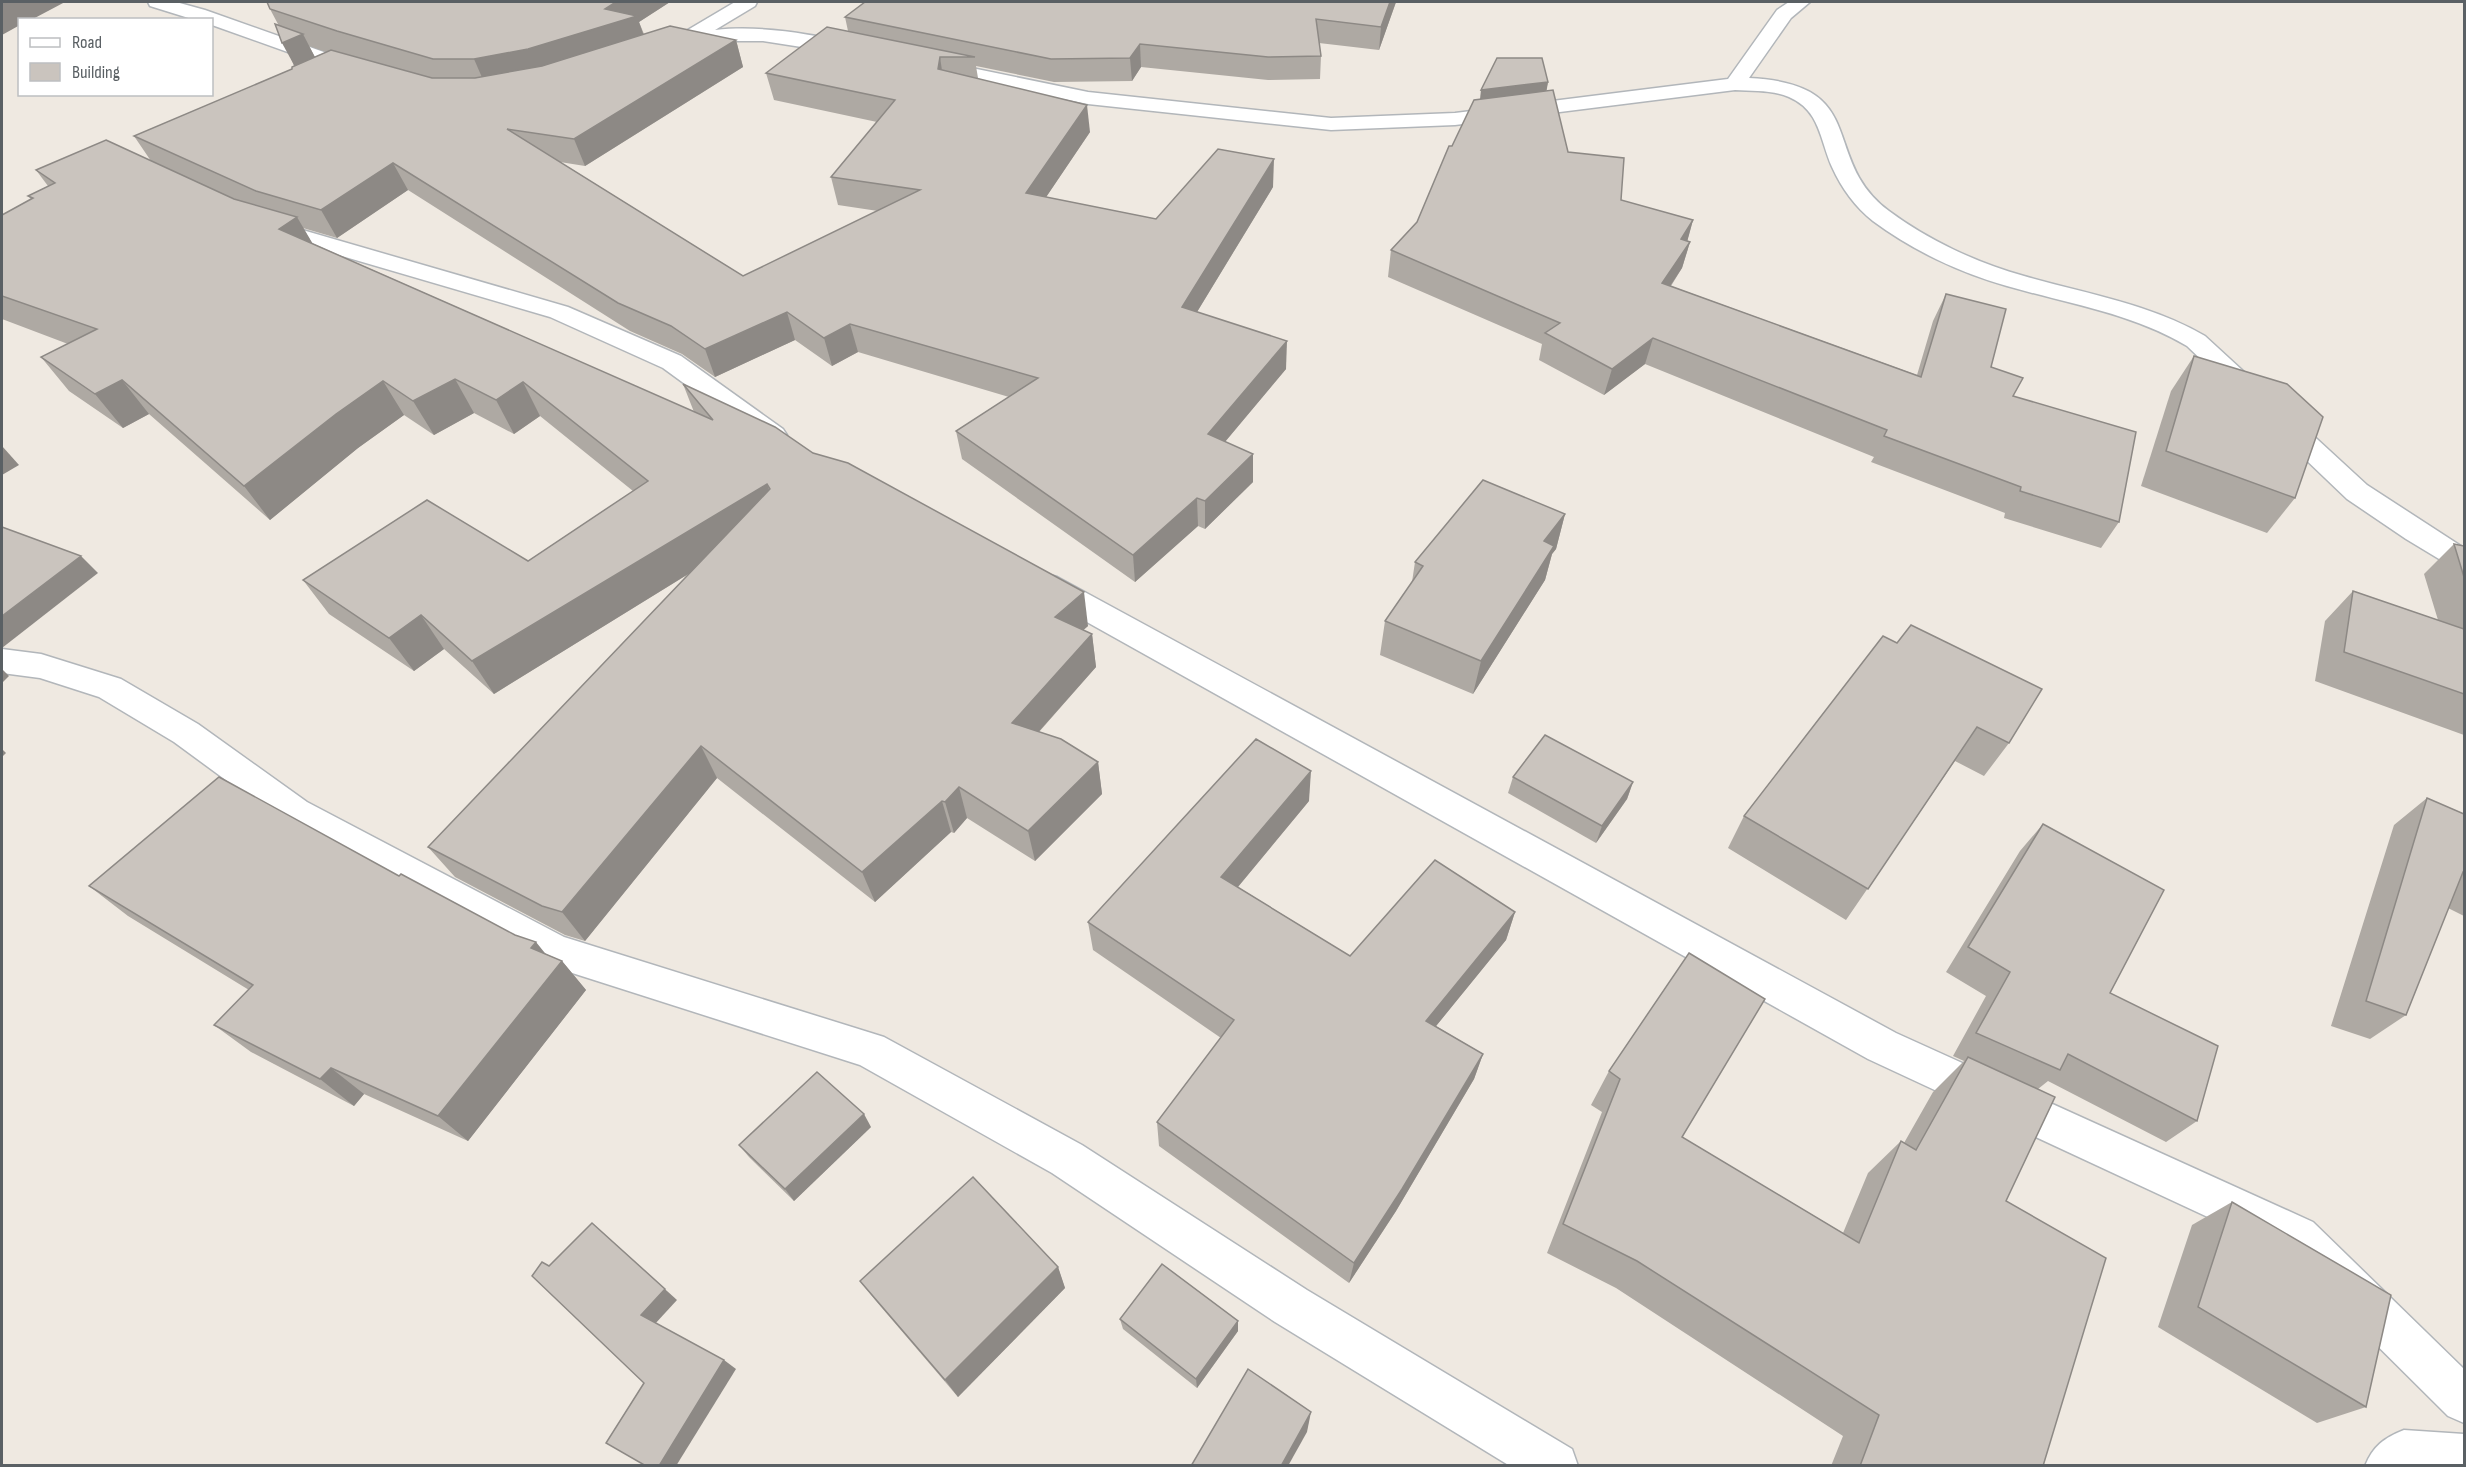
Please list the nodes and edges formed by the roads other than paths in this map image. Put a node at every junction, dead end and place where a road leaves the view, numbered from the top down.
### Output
1 (748, 2) edge
2 (1801, 2) edge
3 (167, 3) edge
4 (208, 18) edge
5 (213, 20) edge
6 (681, 42) junction
7 (658, 49) edge
8 (875, 54) edge
9 (909, 61) edge
10 (344, 67) junction
11 (322, 76) edge
12 (378, 77) edge
13 (1736, 84) junction
14 (243, 216) edge
15 (796, 451) edge
16 (2464, 561) edge
17 (1016, 568) edge
18 (2, 661) edge
19 (2464, 1400) edge
20 (2464, 1457) edge
21 (1555, 1466) edge
22 (2388, 1466) edge

1 - 6 street
2 - 13 street
3 - 4 street
5 - 10 street
6 - 7 street
6 - 8 street
9 - 13 street
10 - 11 street
10 - 12 street
13 - 16 street
14 - 15 street
17 - 19 street
18 - 21 street
20 - 22 street

